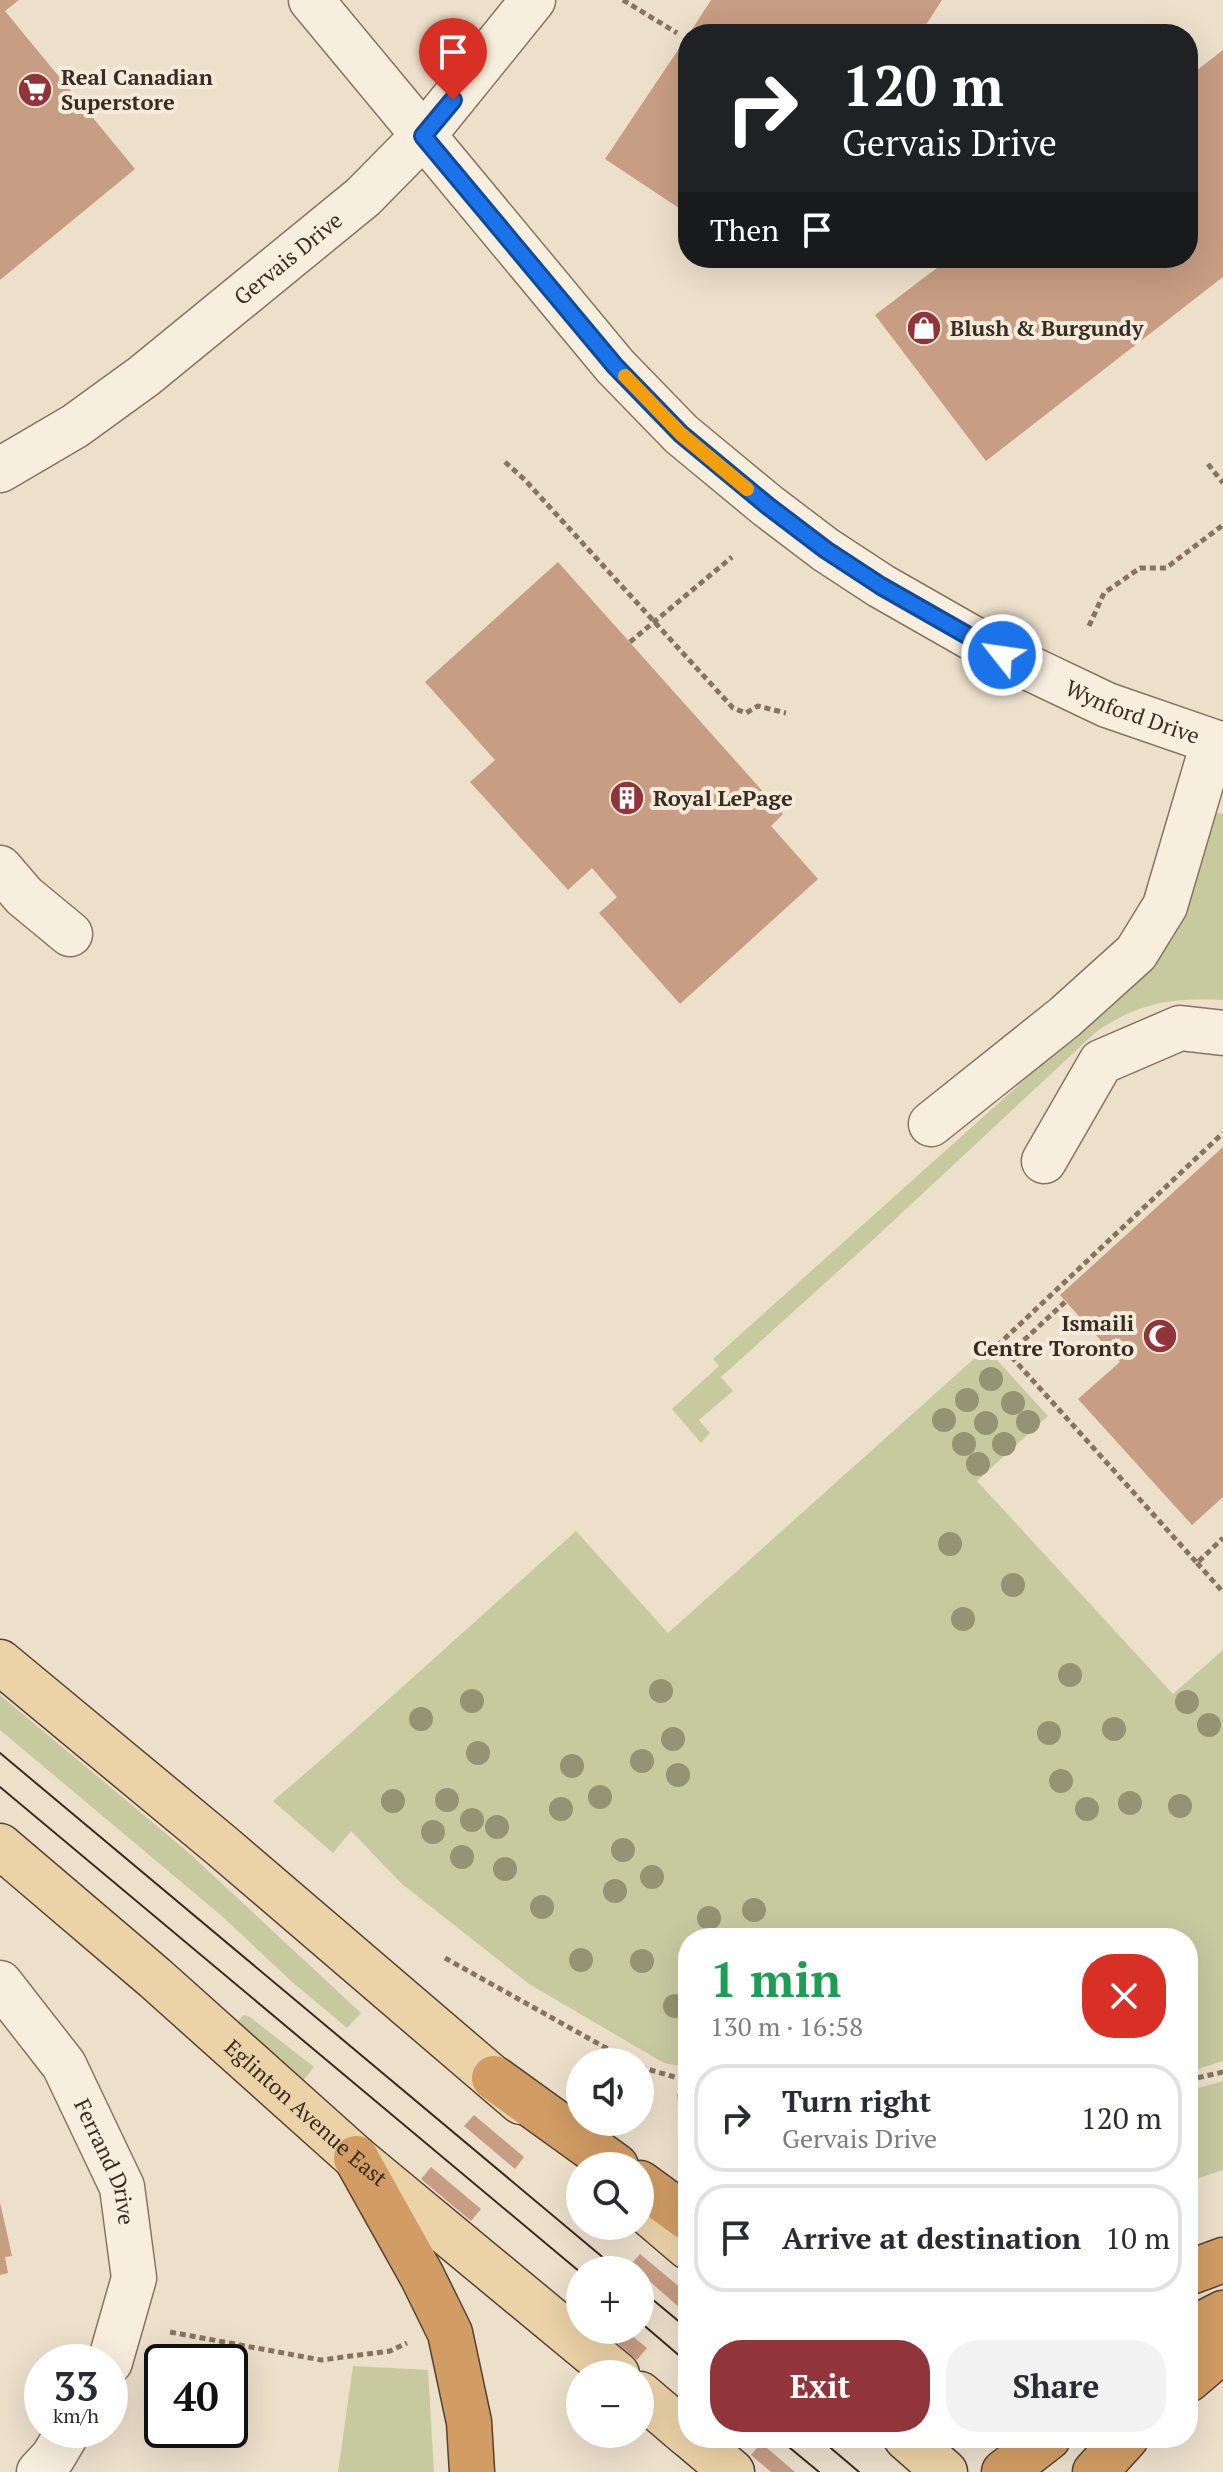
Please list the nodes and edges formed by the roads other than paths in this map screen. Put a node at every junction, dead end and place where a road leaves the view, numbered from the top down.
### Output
1 (311, 0) edge
2 (533, 0) edge
3 (423, 136) junction
4 (0, 470) edge
5 (1218, 744) edge
6 (0, 868) edge
7 (70, 934) dead end
8 (1223, 1033) edge
9 (931, 1124) dead end
10 (1044, 1161) dead end
11 (0, 1662) edge
12 (0, 1846) edge
13 (0, 1983) edge
14 (494, 2078) junction
15 (579, 2152) edge
16 (597, 2152) edge
17 (356, 2158) junction
18 (654, 2193) edge
19 (678, 2211) edge
20 (654, 2218) edge
21 (678, 2238) edge
22 (1223, 2260) edge
23 (1198, 2269) edge
24 (1223, 2313) edge
25 (1198, 2326) edge
26 (115, 2344) edge
27 (1223, 2350) edge
28 (600, 2360) edge
29 (1198, 2371) edge
30 (654, 2406) edge
31 (678, 2426) edge
32 (58, 2448) edge
33 (704, 2448) edge
34 (917, 2448) edge
35 (1035, 2448) edge
36 (1117, 2448) edge
37 (39, 2472) edge
38 (472, 2472) edge
39 (732, 2472) edge
40 (945, 2472) edge
41 (1004, 2472) edge
42 (1095, 2472) edge

1 - 3 street, Wynford Drive
2 - 3 street, Gervais Drive
3 - 4 street, Gervais Drive
3 - 5 street, Wynford Drive
5 - 9 street
6 - 7 street
8 - 10 street
11 - 14 main road
12 - 17 main road, Eglinton Avenue East
13 - 26 street, Ferrand Drive
14 - 15 main road
14 - 16 highway
17 - 28 main road, Eglinton Avenue East
17 - 38 highway
18 - 19 highway
20 - 21 main road
22 - 23 highway
24 - 25 highway
27 - 29 highway
30 - 31 main road
32 - 37 street
33 - 39 main road
34 - 40 main road
35 - 41 highway
36 - 42 highway

